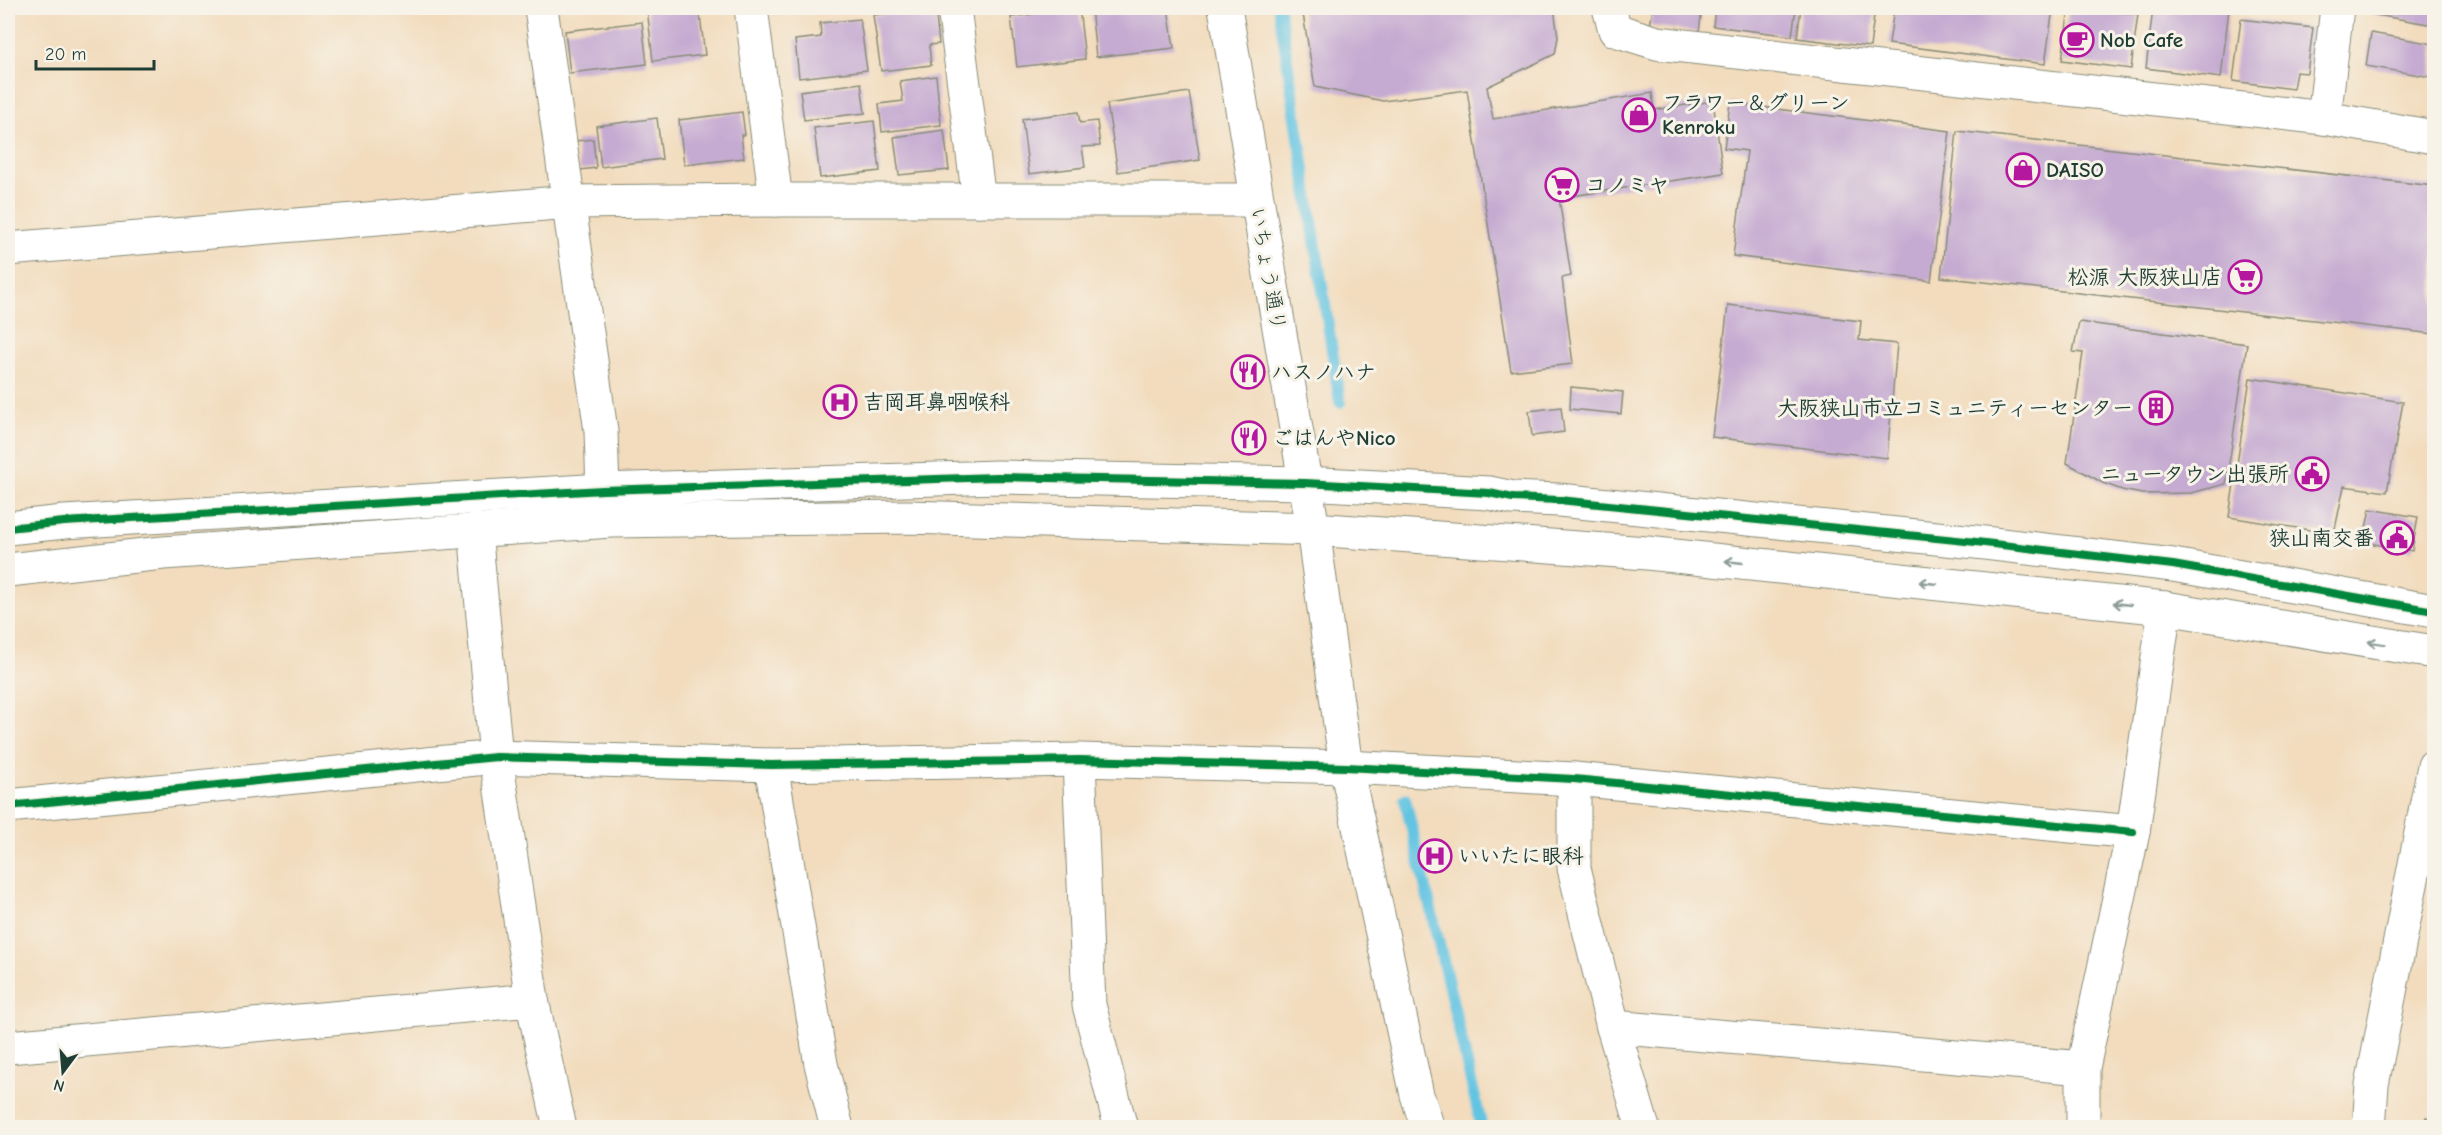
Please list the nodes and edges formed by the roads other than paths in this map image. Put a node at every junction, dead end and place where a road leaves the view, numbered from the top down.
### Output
1 (541, 8) edge
2 (751, 8) edge
3 (954, 8) edge
4 (1225, 8) edge
5 (1609, 8) edge
6 (2337, 8) edge
7 (2324, 118) junction
8 (2434, 136) edge
9 (776, 200) junction
10 (979, 200) junction
11 (1256, 200) junction
12 (570, 202) junction
13 (8, 249) edge
14 (1305, 483) junction
15 (603, 490) junction
16 (8, 528) edge
17 (1313, 529) junction
18 (475, 530) junction
19 (8, 570) edge
20 (2165, 608) junction
21 (2434, 611) edge
22 (2434, 652) edge
23 (496, 757) junction
24 (1079, 760) junction
25 (771, 765) junction
26 (2434, 766) edge
27 (1346, 767) junction
28 (1574, 778) junction
29 (8, 806) edge
30 (2133, 832) junction
31 (532, 1000) junction
32 (1613, 1027) junction
33 (8, 1047) edge
34 (2083, 1068) junction
35 (560, 1128) edge
36 (837, 1128) edge
37 (1121, 1128) edge
38 (1428, 1128) edge
39 (1642, 1128) edge
40 (2083, 1128) edge
41 (2369, 1128) edge

1 - 12 street
2 - 9 street
3 - 10 street
4 - 11 street, いちょう通り
5 - 7 street
6 - 7 street
7 - 8 street
9 - 10 street
9 - 12 street
10 - 11 street
11 - 14 street, いちょう通り
12 - 13 street
12 - 15 street
14 - 15 street
14 - 17 street, いちょう通り
14 - 21 street
15 - 16 street
17 - 18 street
20 -> 17 street
17 - 27 street, いちょう通り
18 - 19 street
18 - 23 street
22 -> 20 street
20 - 30 street
23 - 25 street
23 - 29 street
23 - 31 street
24 - 25 street
24 - 27 street
24 - 37 street
25 - 36 street
26 - 41 street
27 - 28 street
27 - 38 street, いちょう通り
28 - 30 street
28 - 32 street
30 - 34 street
31 - 33 street
31 - 35 street
32 - 34 street
32 - 39 street
34 - 40 street

